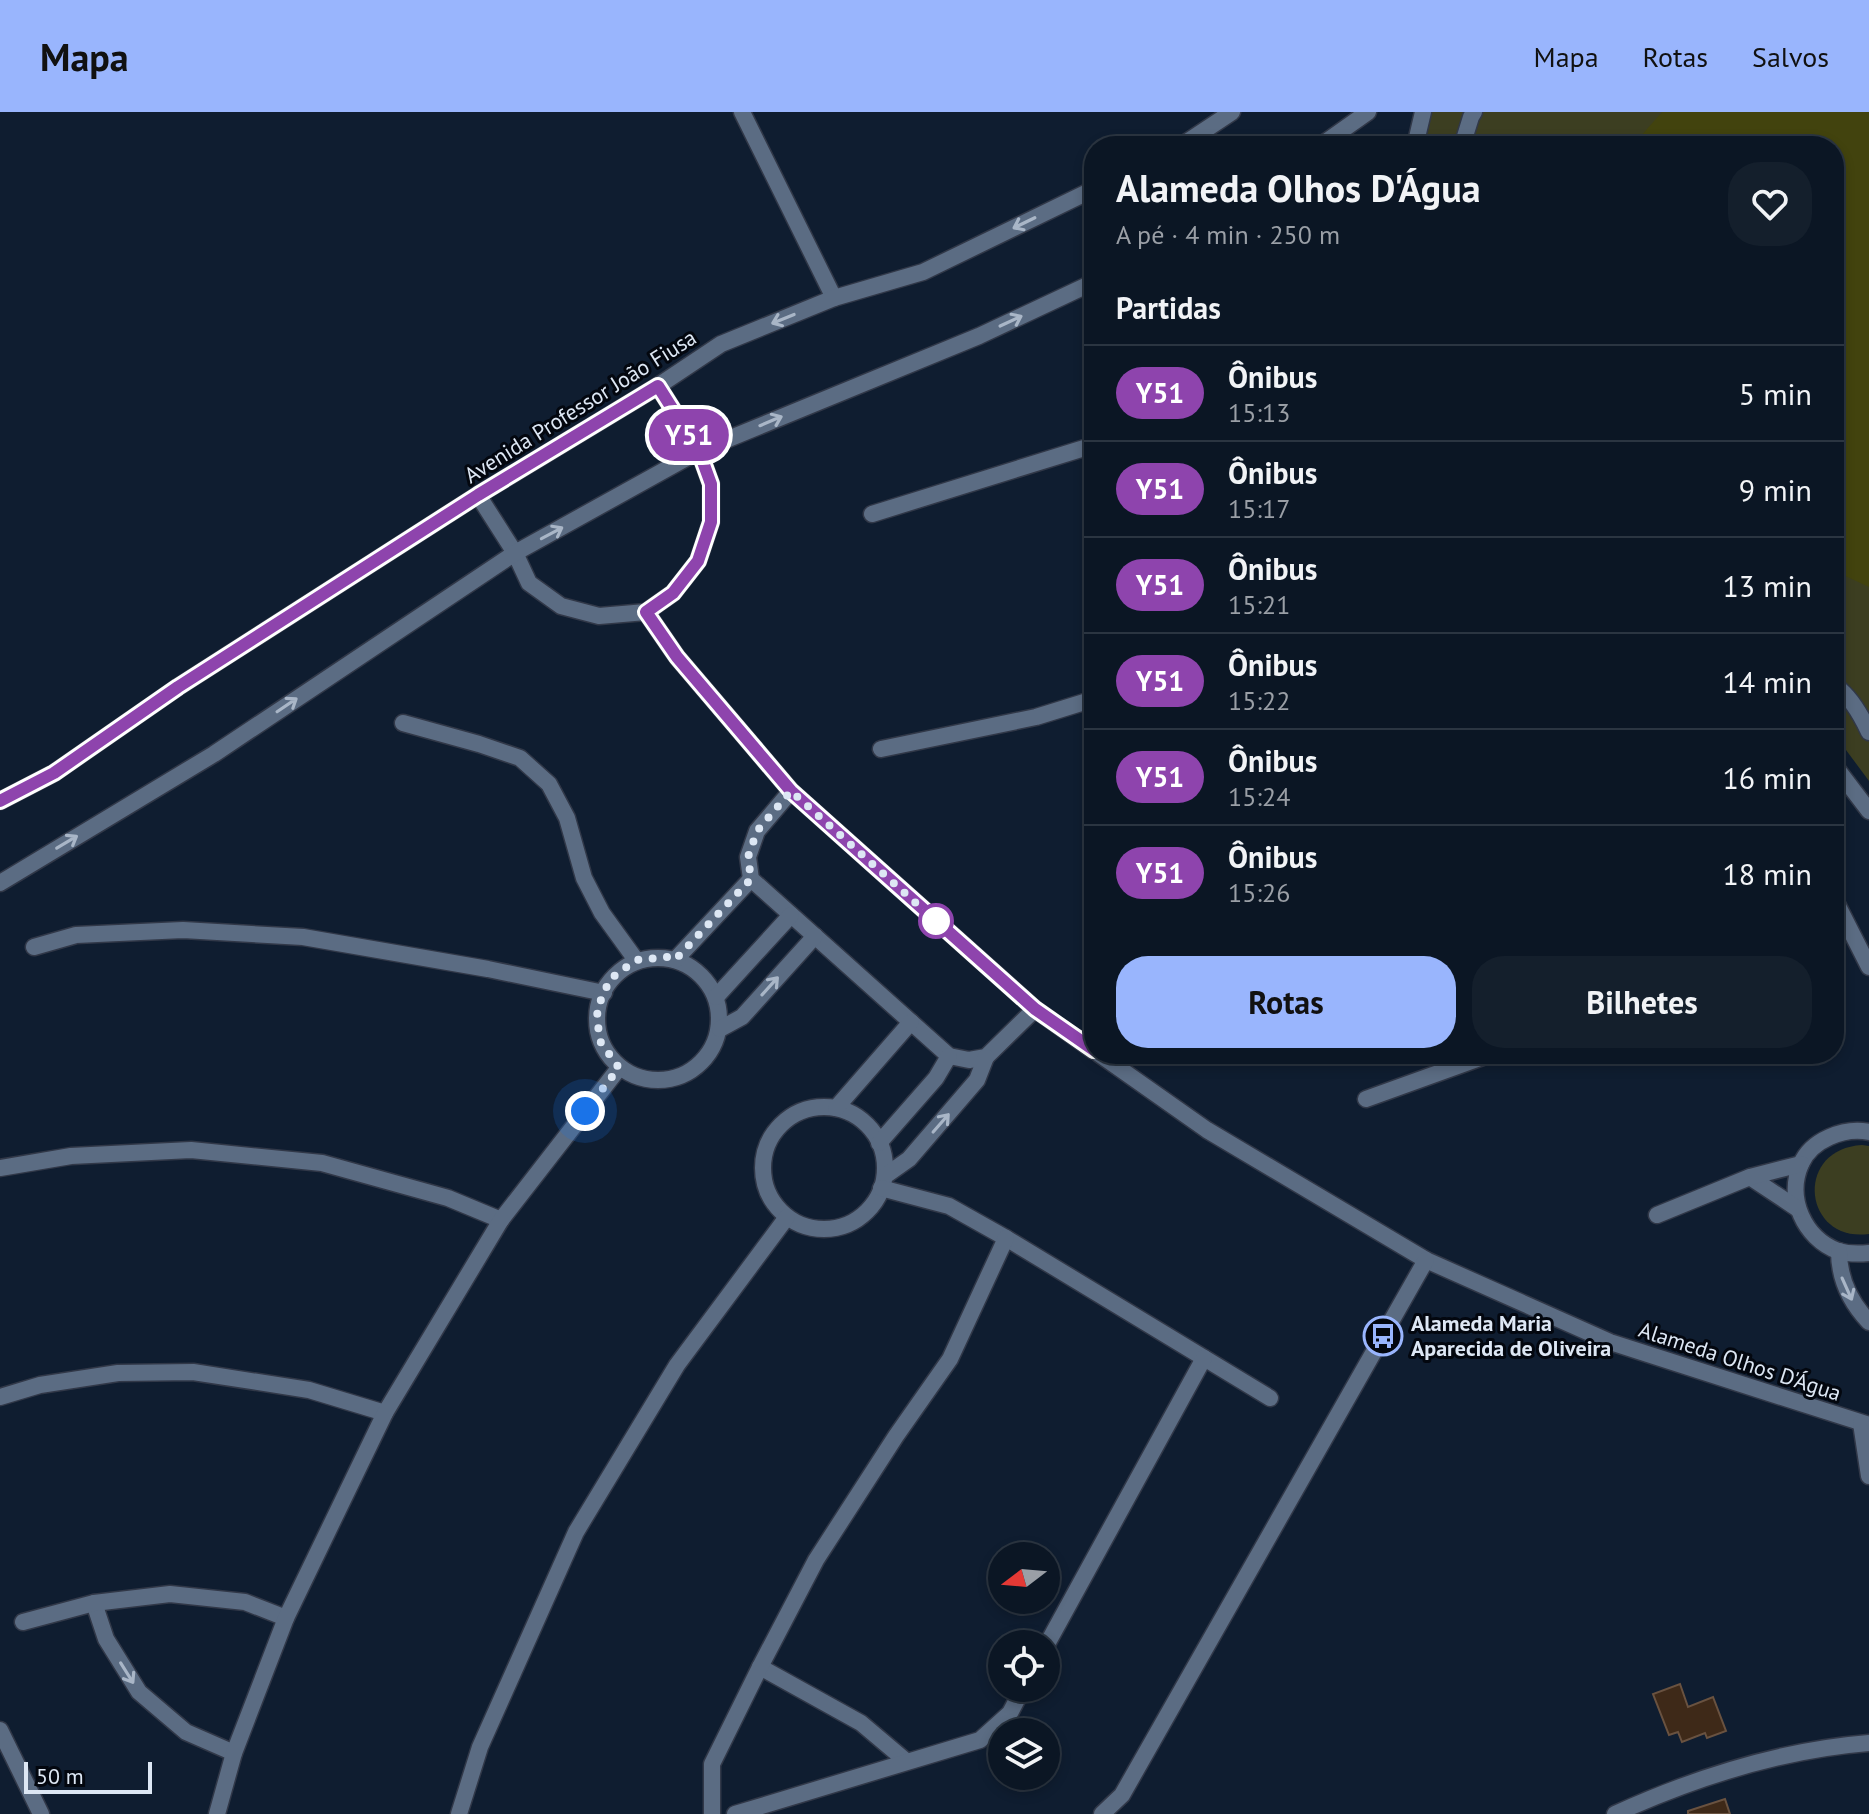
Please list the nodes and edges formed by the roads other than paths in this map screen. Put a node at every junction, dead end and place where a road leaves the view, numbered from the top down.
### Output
1 (742, 112) edge
2 (1232, 112) edge
3 (1368, 112) edge
4 (1423, 112) edge
5 (1474, 112) edge
6 (1198, 136) edge
7 (1334, 136) edge
8 (1417, 136) edge
9 (1465, 136) edge
10 (1084, 194) edge
11 (1084, 287) edge
12 (834, 298) junction
13 (658, 386) junction
14 (1084, 448) edge
15 (699, 451) junction
16 (478, 495) junction
17 (872, 514) dead end
18 (515, 553) junction
19 (646, 612) junction
20 (1844, 693) edge
21 (1084, 702) edge
22 (403, 723) dead end
23 (1869, 732) edge
24 (881, 749) dead end
25 (1844, 778) edge
26 (791, 791) junction
27 (0, 801) edge
28 (1869, 811) edge
29 (751, 879) junction
30 (0, 883) edge
31 (791, 915) junction
32 (1844, 918) edge
33 (815, 936) junction
34 (34, 947) dead end
35 (636, 960) junction
36 (675, 960) junction
37 (1869, 967) edge
38 (604, 993) junction
39 (716, 997) junction
40 (1035, 1009) junction
41 (911, 1022) junction
42 (720, 1029) junction
43 (1084, 1044) edge
44 (949, 1056) junction
45 (986, 1057) junction
46 (1113, 1064) edge
47 (1463, 1064) edge
48 (619, 1068) junction
49 (1366, 1099) dead end
50 (836, 1108) junction
51 (1868, 1130) edge
52 (879, 1143) junction
53 (1801, 1164) junction
54 (0, 1168) edge
55 (1750, 1177) junction
56 (883, 1182) junction
57 (1798, 1209) junction
58 (1657, 1215) dead end
59 (787, 1217) junction
60 (501, 1220) junction
61 (1006, 1238) junction
62 (1839, 1251) junction
63 (1869, 1253) edge
64 (1426, 1260) junction
65 (1869, 1322) edge
66 (1204, 1358) junction
67 (0, 1397) edge
68 (1270, 1398) dead end
69 (385, 1413) junction
70 (1865, 1424) edge
71 (1869, 1476) edge
72 (94, 1603) junction
73 (286, 1618) junction
74 (23, 1622) dead end
75 (1055, 1630) edge
76 (760, 1667) junction
77 (1016, 1702) edge
78 (0, 1730) edge
79 (1869, 1743) edge
80 (234, 1753) junction
81 (906, 1761) junction
82 (41, 1814) edge
83 (217, 1814) edge
84 (459, 1814) edge
85 (712, 1814) edge
86 (735, 1814) edge
87 (1102, 1814) edge
88 (1615, 1814) edge

1 - 12 street
2 - 6 street
3 - 7 street
4 - 8 street
5 - 9 street
10 -> 12 street, Avenida Professor João Fiusa
15 -> 11 street
12 -> 13 street, Avenida Professor João Fiusa
13 - 15 street
13 - 16 street, Avenida Professor João Fiusa
14 - 17 street
18 -> 15 street
15 - 19 street
16 - 18 street
16 - 27 street, Avenida Professor João Fiusa
18 - 19 street
30 -> 18 street
19 - 26 street
20 - 23 street
21 - 24 street
22 - 35 street
25 - 28 street
26 - 29 street
26 - 40 street
29 - 31 street
29 - 36 street
31 - 33 street
31 - 39 street
32 - 37 street
33 - 41 street
42 -> 33 street
34 - 38 street
35 - 36 street
35 - 38 street
36 - 39 street
38 - 48 street
39 - 42 street
40 - 43 street
40 - 45 street
41 - 44 street
41 - 50 street
42 - 48 street
44 - 45 street
44 - 52 street
56 -> 45 street
46 - 64 street, Alameda Olhos D'Água
47 - 49 street
48 - 60 street
50 - 52 street
50 - 59 street
51 - 53 street
52 - 56 street
53 - 55 street
53 - 57 street
54 - 60 street
55 - 57 street
55 - 58 street
56 - 59 street
56 - 61 street
57 - 62 street
59 - 84 street
60 - 69 street
61 - 66 street
61 - 76 street
62 - 63 street
62 -> 65 street
64 - 70 street, Alameda Olhos D'Água
64 - 87 street
66 - 68 street
66 - 75 street
67 - 69 street
69 - 73 street
70 - 71 street
72 - 73 street
72 - 74 street
72 -> 80 street
73 - 80 street
76 - 81 street
76 - 85 street
77 - 81 street
78 - 82 street
79 - 88 street
80 - 83 street
81 - 86 street

